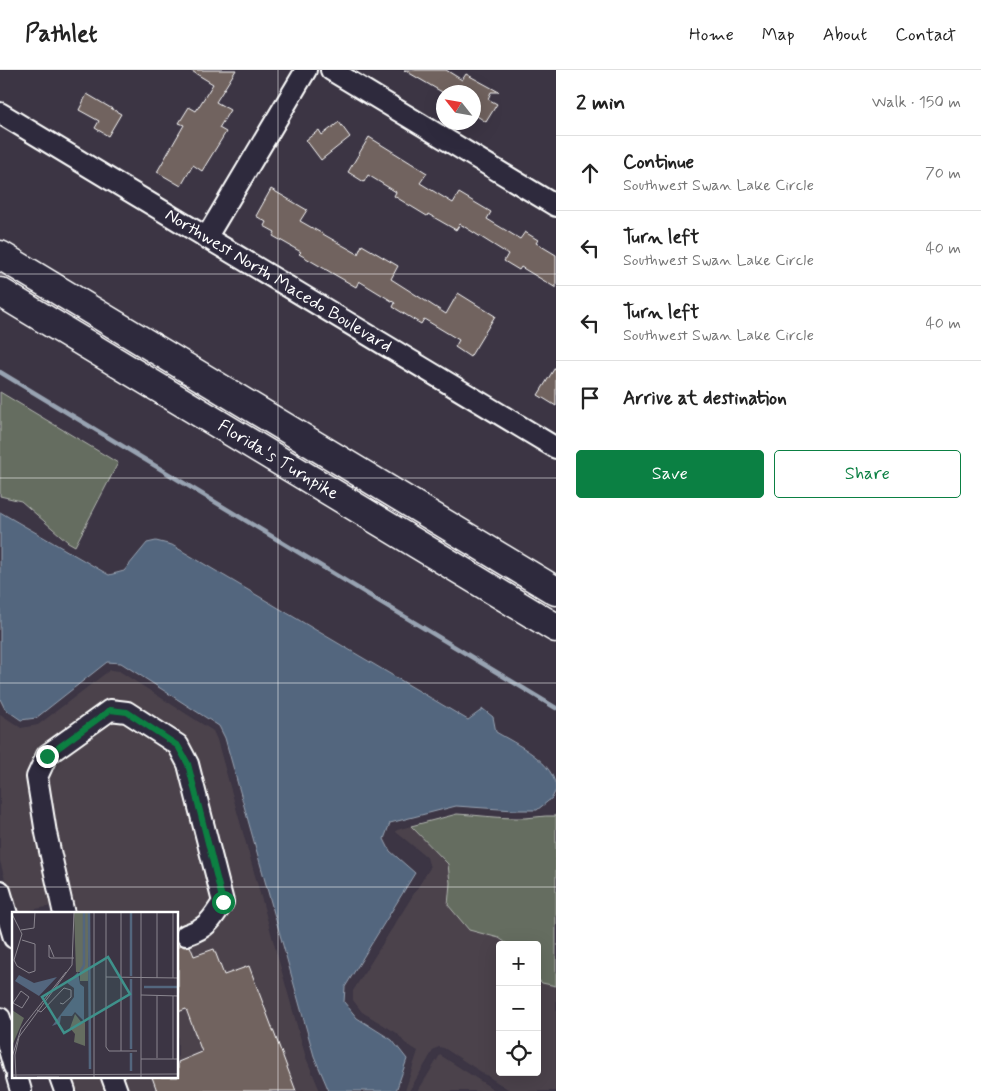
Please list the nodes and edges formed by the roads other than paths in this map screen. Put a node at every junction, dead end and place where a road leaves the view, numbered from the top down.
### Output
1 (306, 70) edge
2 (331, 70) edge
3 (0, 113) edge
4 (556, 206) edge
5 (206, 238) junction
6 (0, 255) edge
7 (0, 292) edge
8 (556, 448) edge
9 (556, 591) edge
10 (556, 628) edge
11 (0, 892) edge
12 (61, 912) edge
13 (9, 927) edge
14 (186, 935) dead end
15 (0, 1018) edge
16 (12, 1060) edge
17 (17, 1078) edge
18 (60, 1078) edge
19 (112, 1078) edge
20 (21, 1091) edge
21 (65, 1091) edge
22 (117, 1091) edge

1 - 5 street
2 - 4 street
3 - 5 street, Northwest North Macedo Boulevard
5 - 8 street, Northwest North Macedo Boulevard
6 - 9 highway, Florida's Turnpike
7 - 10 highway, Florida's Turnpike
11 - 13 street
12 - 14 street
15 - 16 street
17 - 20 street
18 - 21 street
19 - 22 street

